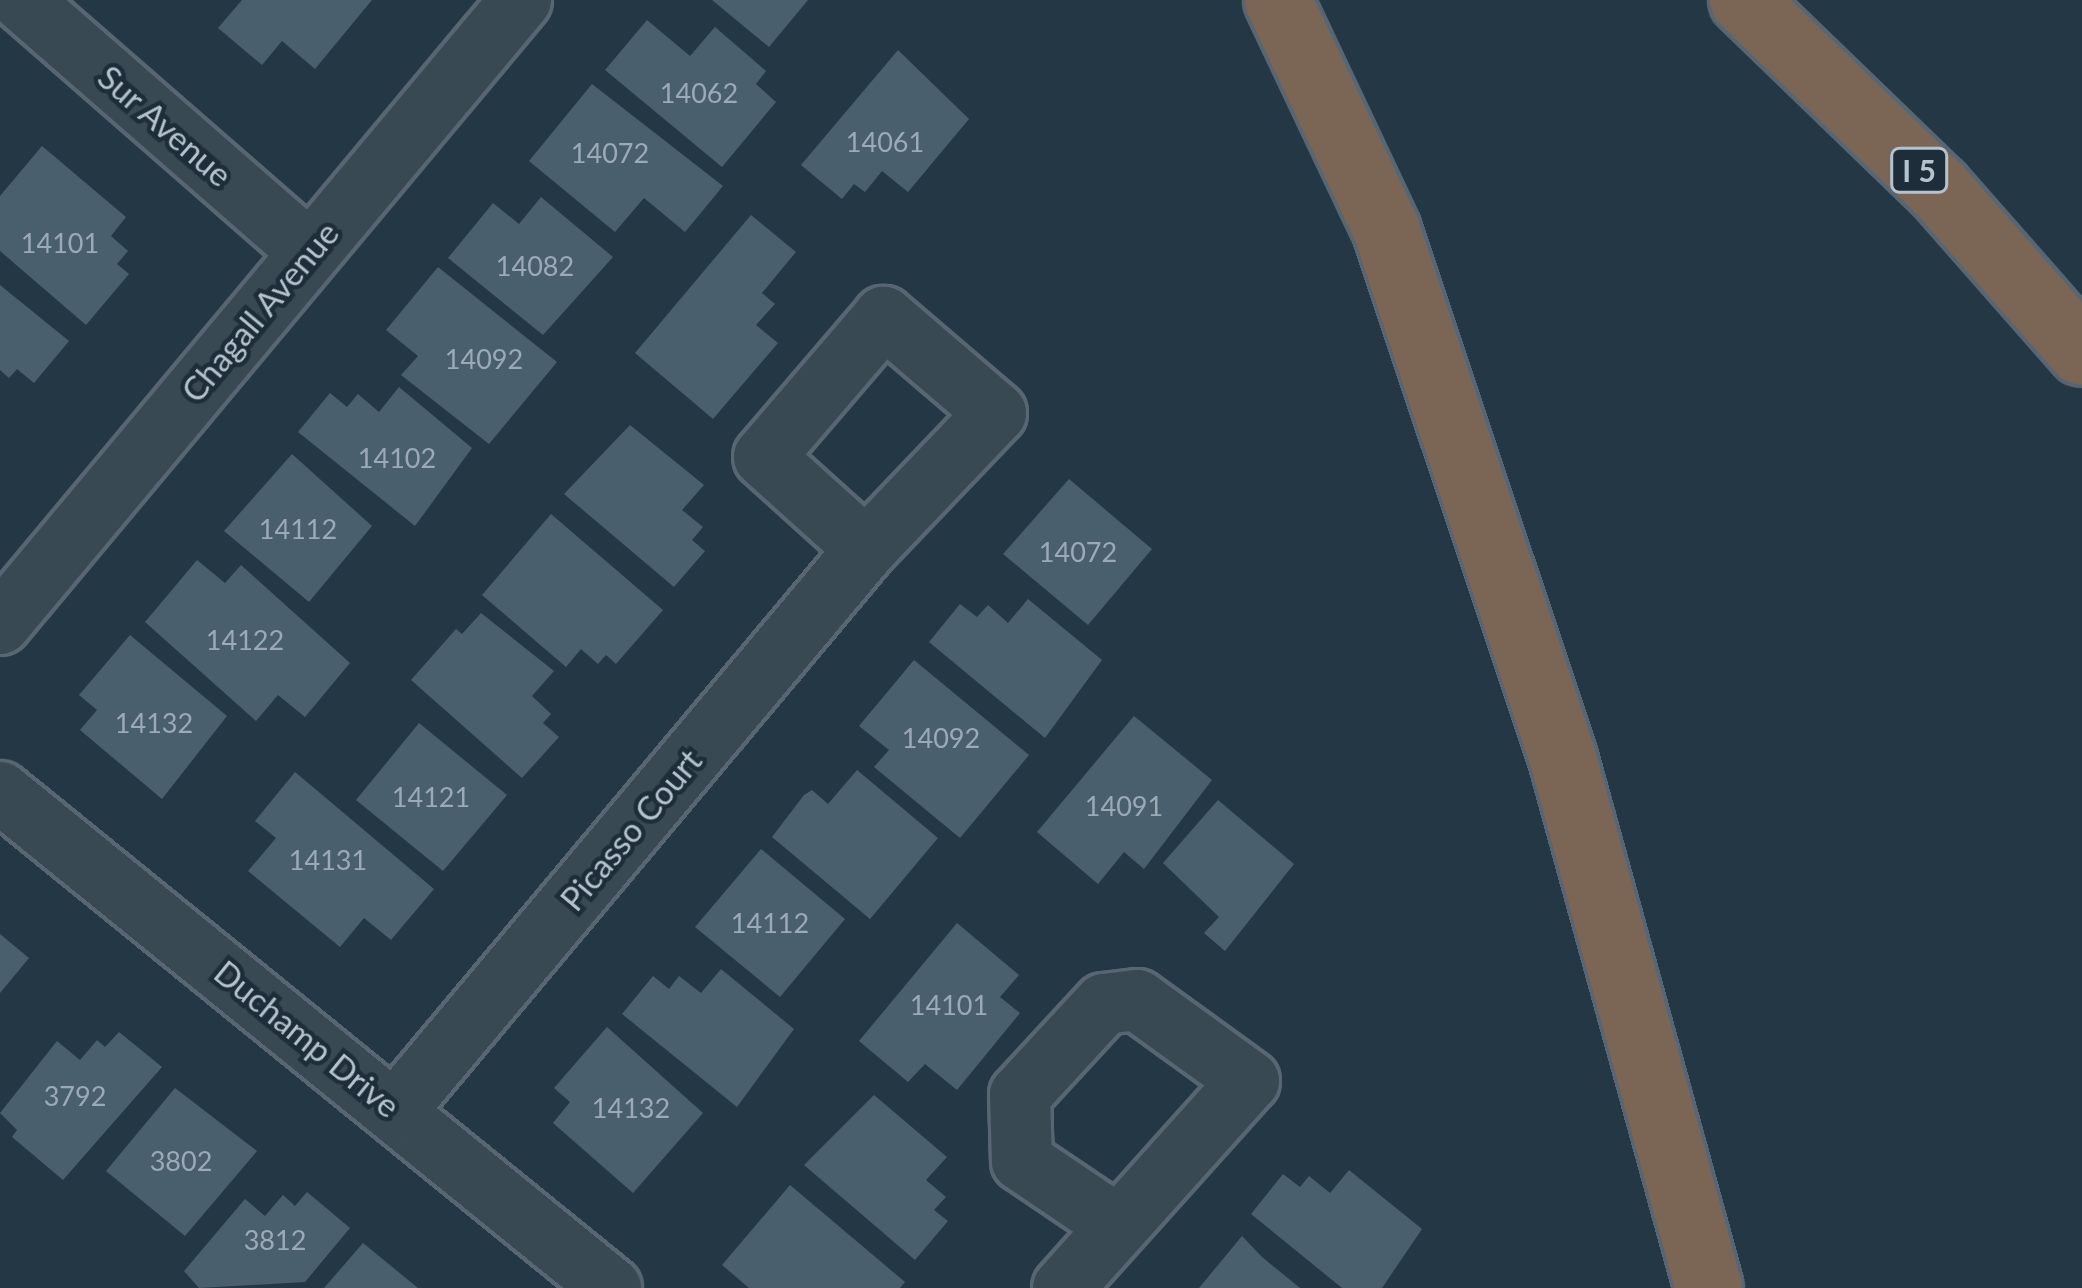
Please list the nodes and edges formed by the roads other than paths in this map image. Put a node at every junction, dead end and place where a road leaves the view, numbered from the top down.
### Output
1 (20, 0) edge
2 (521, 0) edge
3 (1278, 0) edge
4 (1743, 0) edge
5 (310, 252) junction
6 (2082, 352) edge
7 (866, 549) dead end
8 (0, 624) edge
9 (0, 792) edge
10 (396, 1110) junction
11 (1117, 1225) dead end
12 (611, 1288) edge
13 (1063, 1288) edge
14 (1708, 1288) edge

1 - 5 street, Sur Avenue
2 - 5 street, Chagall Avenue
3 - 14 highway
4 - 6 highway, I 5
5 - 8 street, Chagall Avenue
7 - 10 street, Picasso Court
9 - 10 street, Duchamp Drive
10 - 12 street, Duchamp Drive
11 - 13 street

